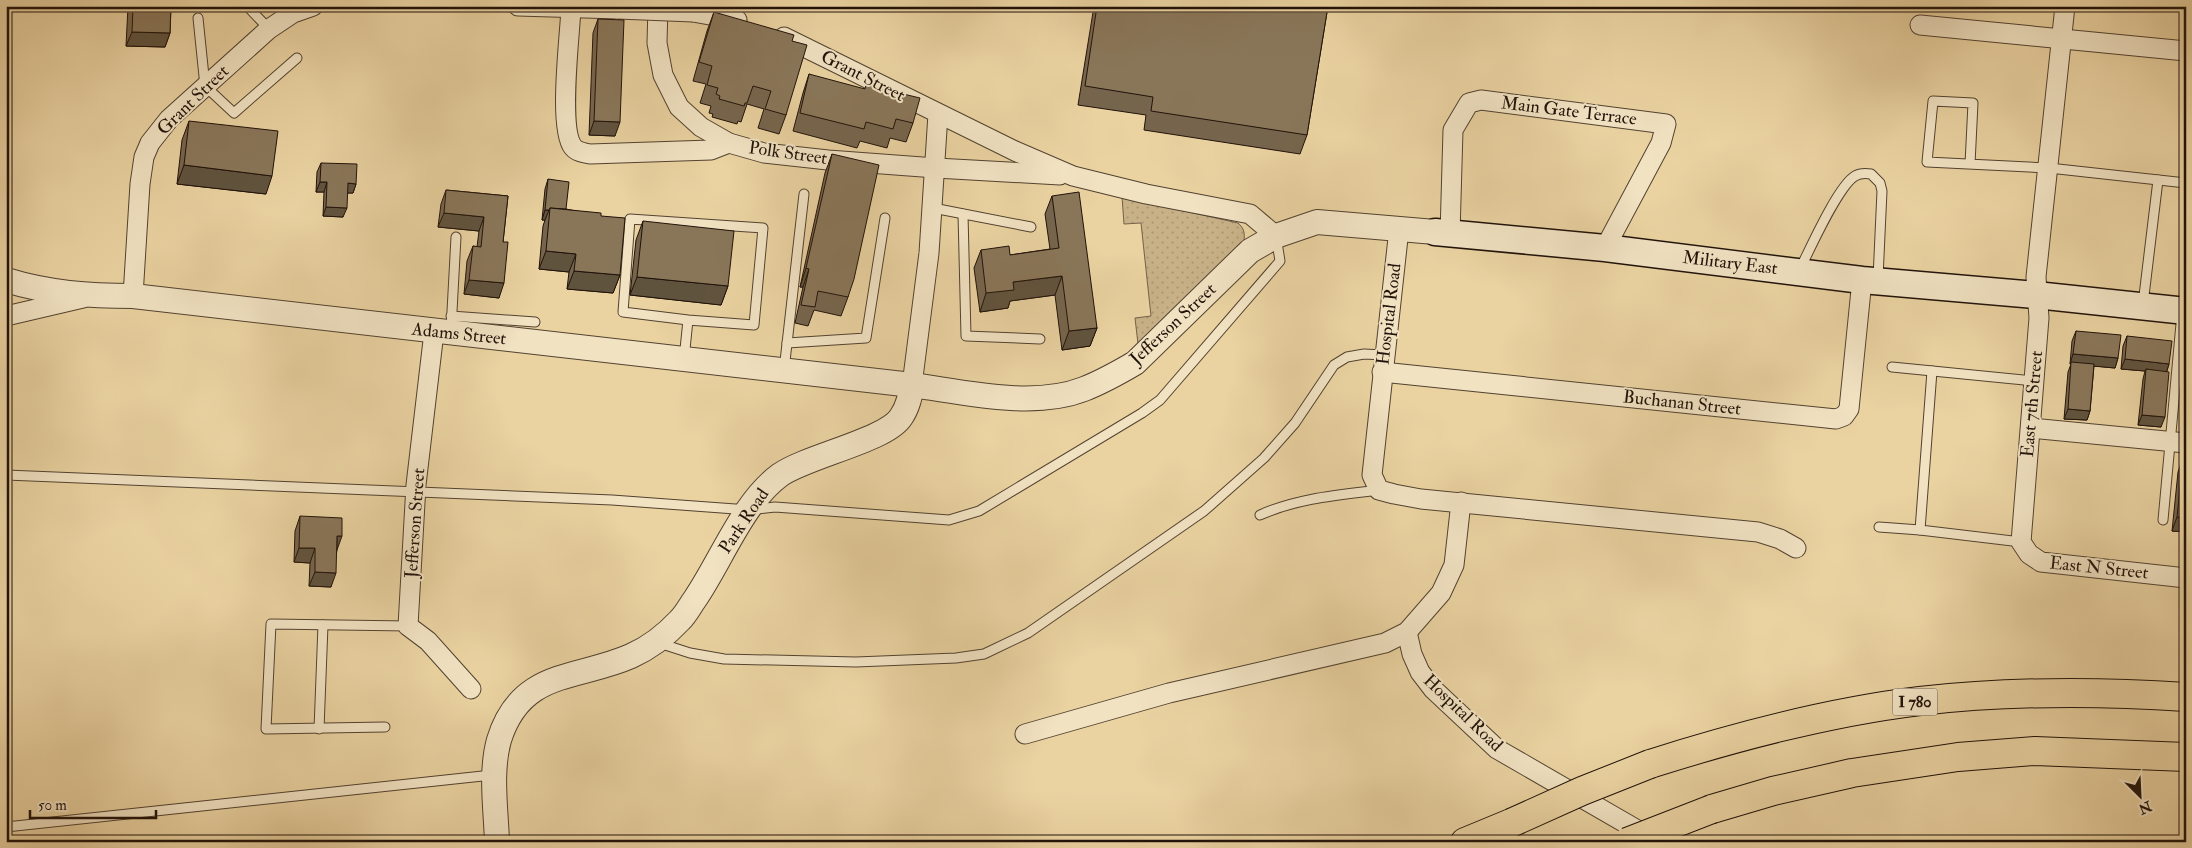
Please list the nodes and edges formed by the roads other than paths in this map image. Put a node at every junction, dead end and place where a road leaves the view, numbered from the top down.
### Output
1 (247, 6) edge
2 (313, 6) edge
3 (518, 6) edge
4 (658, 6) edge
5 (2065, 6) edge
6 (571, 8) junction
7 (198, 18) dead end
8 (1920, 25) dead end
9 (269, 29) junction
10 (2062, 38) junction
11 (2186, 50) edge
12 (297, 58) dead end
13 (205, 86) junction
14 (938, 114) junction
15 (729, 143) junction
16 (1970, 164) junction
17 (936, 168) junction
18 (2049, 168) junction
19 (1074, 176) junction
20 (2158, 180) junction
21 (2186, 183) edge
22 (804, 194) dead end
23 (933, 208) junction
24 (963, 214) junction
25 (885, 218) dead end
26 (1031, 226) dead end
27 (1399, 229) junction
28 (1443, 233) junction
29 (1276, 236) junction
30 (456, 238) dead end
31 (1605, 248) junction
32 (1798, 272) junction
33 (6, 280) edge
34 (1870, 280) junction
35 (2036, 295) junction
36 (93, 296) junction
37 (133, 296) junction
38 (2143, 306) junction
39 (2184, 311) edge
40 (6, 316) edge
41 (688, 320) junction
42 (535, 322) dead end
43 (445, 327) junction
44 (1040, 339) dead end
45 (787, 342) junction
46 (684, 359) junction
47 (1383, 364) junction
48 (1892, 367) dead end
49 (784, 370) junction
50 (1932, 371) junction
51 (2035, 381) junction
52 (912, 385) junction
53 (2031, 428) junction
54 (2178, 442) edge
55 (6, 474) edge
56 (1379, 490) junction
57 (416, 492) junction
58 (1461, 502) junction
59 (749, 510) junction
60 (1260, 515) dead end
61 (2163, 520) dead end
62 (1879, 527) dead end
63 (1920, 530) junction
64 (2021, 542) junction
65 (1796, 548) dead end
66 (2186, 578) edge
67 (323, 625) junction
68 (408, 626) junction
69 (1407, 632) junction
70 (656, 642) junction
71 (472, 689) dead end
72 (2186, 697) edge
73 (385, 727) dead end
74 (319, 729) junction
75 (1025, 734) dead end
76 (2186, 757) edge
77 (495, 775) junction
78 (1511, 823) junction
79 (6, 827) edge
80 (497, 842) edge
81 (1465, 842) edge
82 (1483, 842) edge
83 (1627, 842) edge
84 (1658, 842) edge

1 - 9 lane
2 - 9 street, Grant Street
3 - 6 street, Grant Street
4 - 15 street, Polk Street
5 - 10 street, East 7th Street
6 - 14 street, Grant Street, bridge
6 - 15 street
7 - 13 lane
8 - 10 street
9 - 13 street, Grant Street
10 - 11 street
10 - 18 street, East 7th Street
12 - 13 lane
13 - 37 street, Grant Street
14 - 17 street, Park Road
14 - 19 street, Grant Street
15 - 17 street, Polk Street
16 - 16 lane
16 - 18 lane
17 - 19 street, Polk Street
17 - 23 street, Park Road
18 - 20 lane
18 - 35 street, East 7th Street
19 - 29 street, Grant Street
20 - 21 lane
20 - 38 lane
22 - 45 lane
23 - 24 lane
23 - 52 street, Park Road
24 - 26 lane
24 - 44 lane
25 - 45 lane
27 - 28 street, Military East
27 - 29 street, Military East
27 - 47 street, Hospital Road
28 - 31 main road, Military East
28 - 31 street, Main Gate Terrace
29 - 52 street, Jefferson Street
29 - 59 lane
30 - 43 lane
31 - 32 main road, Military East
32 - 34 main road, Military East
32 - 34 lane
33 - 36 street, Adams Street
34 - 35 main road, Military East
34 - 47 street, Buchanan Street
35 - 38 main road, Military East
35 - 51 street, East 7th Street
36 - 37 street, Adams Street
36 - 40 street
37 - 43 street, Adams Street
38 - 39 main road, Military East
39 - 54 lane
41 - 41 lane
41 - 46 lane
42 - 43 lane
43 - 46 street, Adams Street
43 - 57 street, Jefferson Street
45 - 49 lane
46 - 49 street, Adams Street
47 - 56 street, Hospital Road
47 - 70 lane
48 - 50 lane
49 - 52 street, Adams Street
50 - 51 lane
50 - 63 lane
51 - 53 street, East 7th Street
52 - 59 street, Park Road
53 - 54 street
53 - 64 street, East 7th Street
54 - 61 lane
55 - 57 lane
56 - 58 street
56 - 60 lane
57 - 59 lane
57 - 68 street, Jefferson Street
58 - 65 street
58 - 69 street
59 - 70 street, Park Road
62 - 63 lane
63 - 64 lane
64 - 66 street, East N Street
67 - 68 lane
67 - 74 lane
67 - 74 lane
68 - 71 street
69 - 75 street
69 - 84 street, Hospital Road
70 - 77 street, Park Road
72 - 78 highway, I 780, bridge
73 - 74 lane
76 - 83 highway, bridge
77 - 79 lane
77 - 80 street, Park Road
78 - 81 highway
78 - 82 highway, I 780

